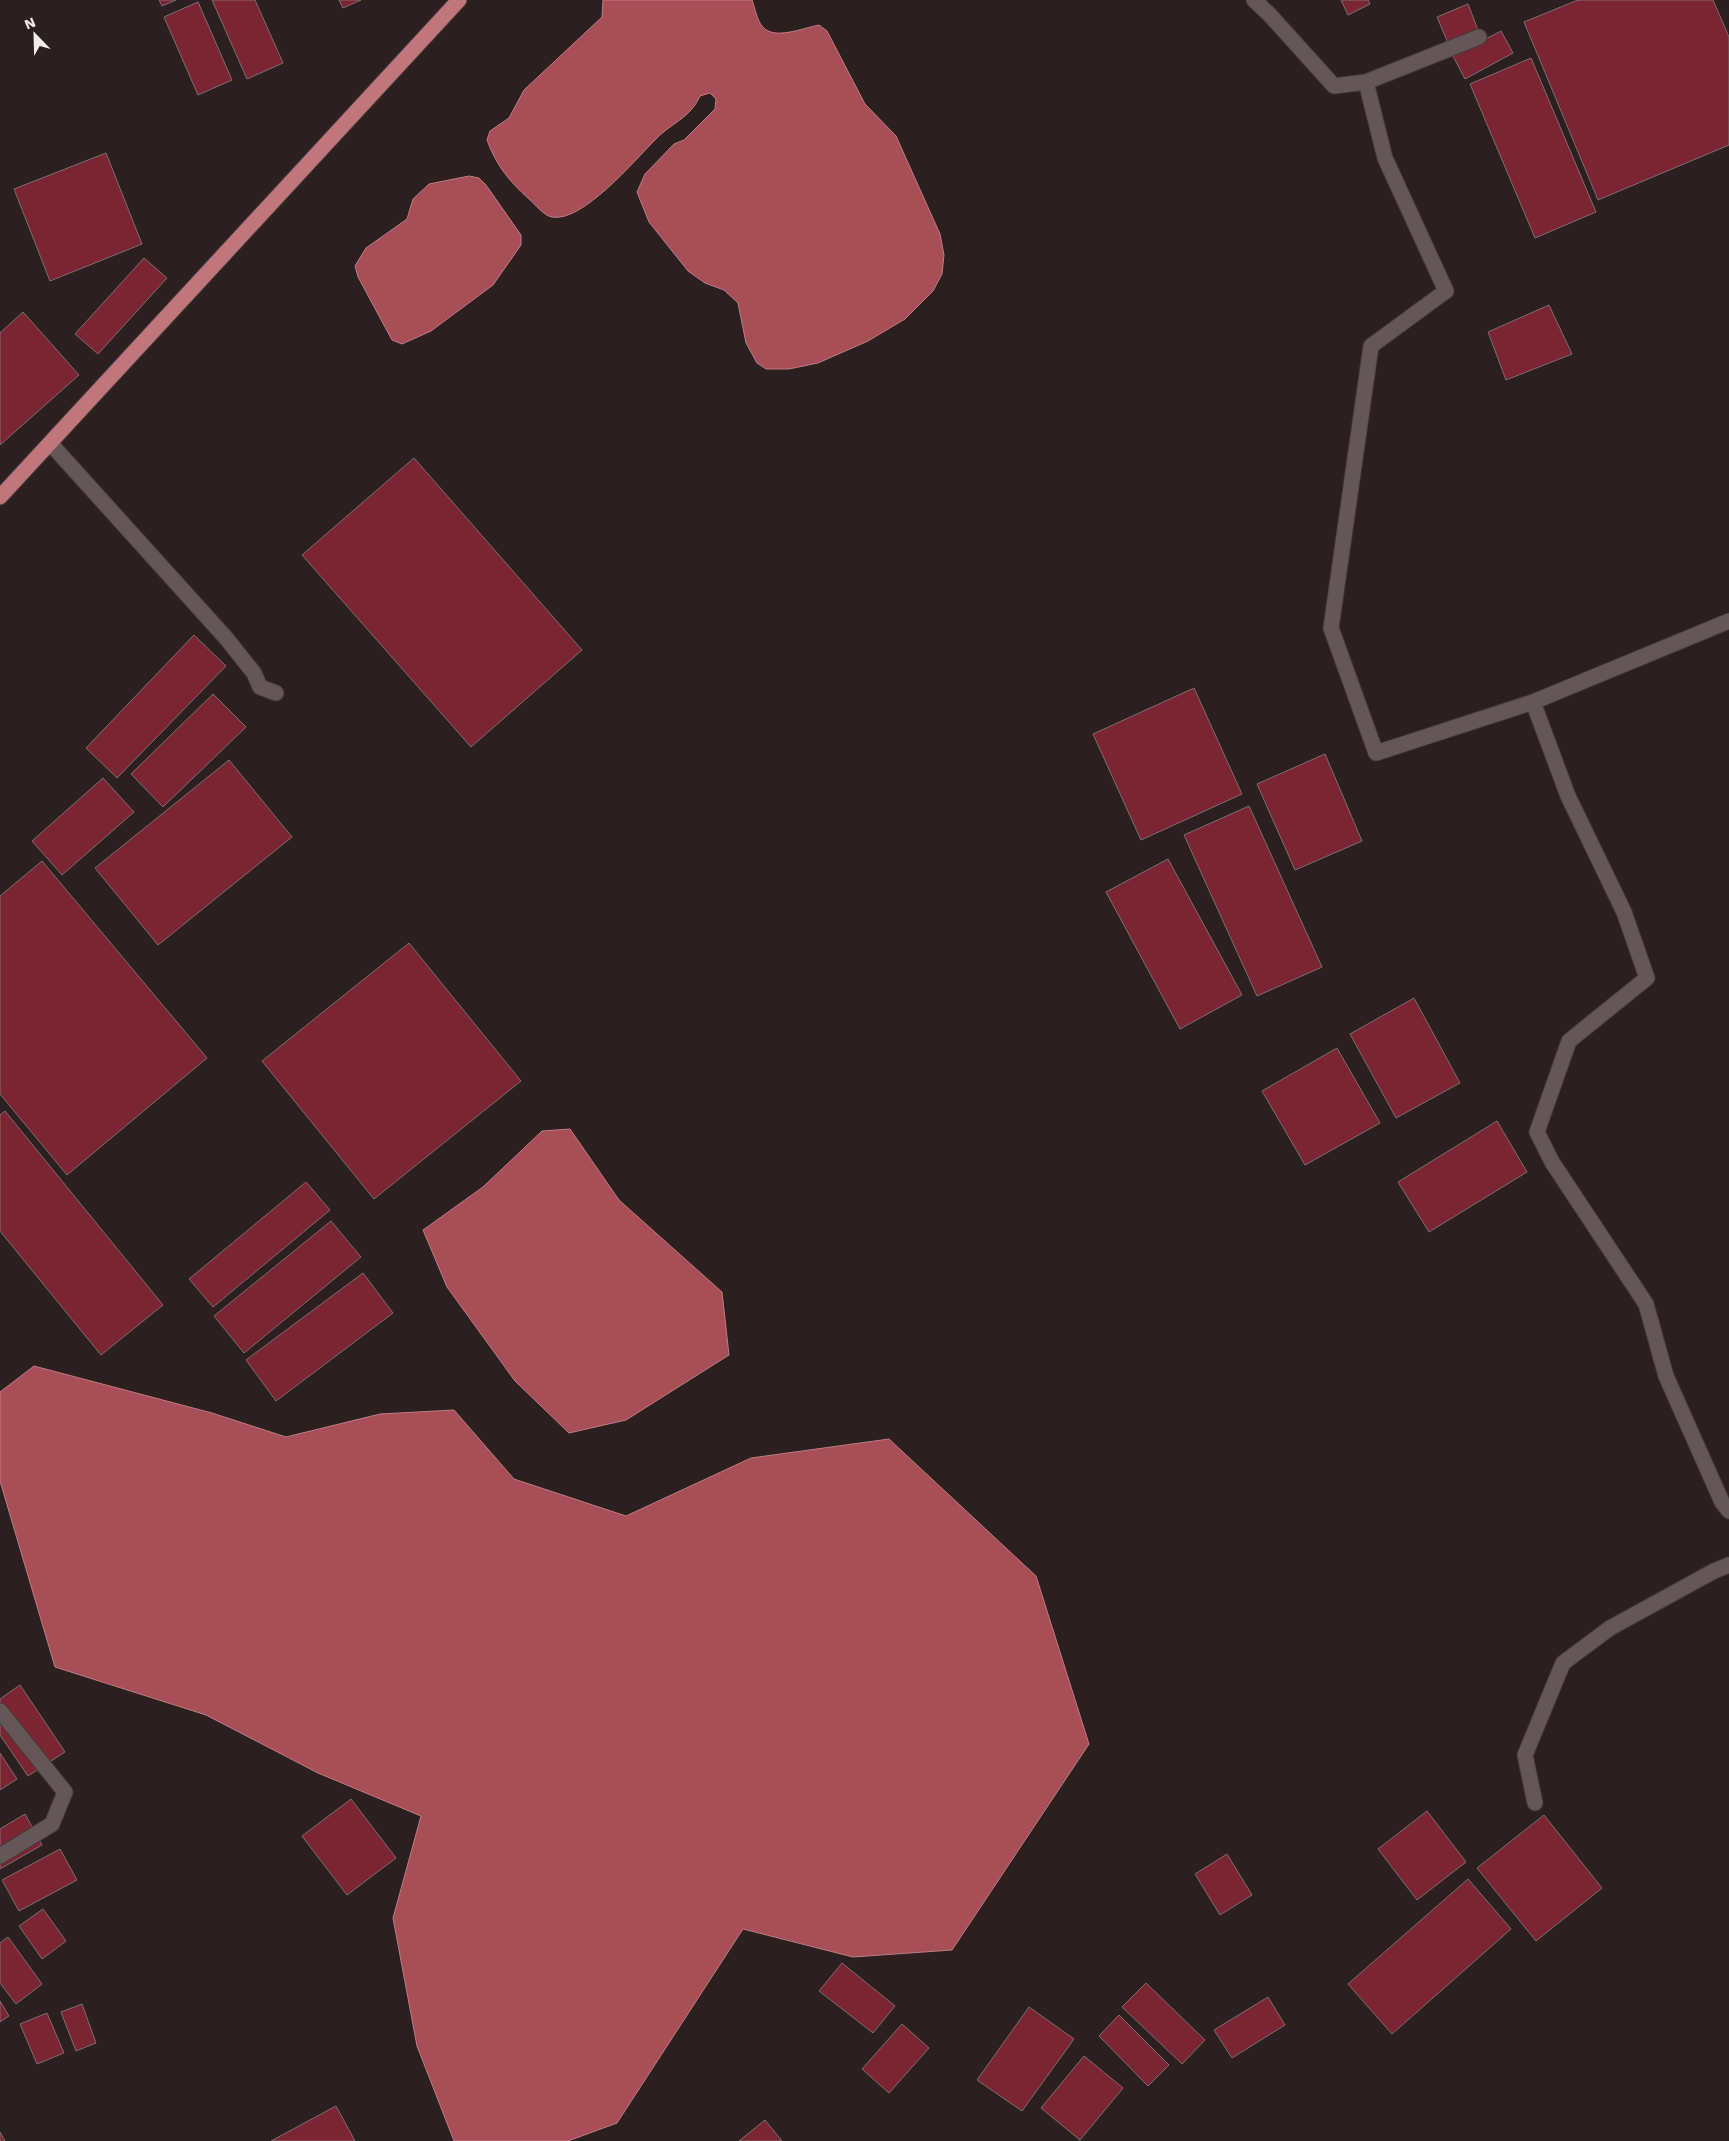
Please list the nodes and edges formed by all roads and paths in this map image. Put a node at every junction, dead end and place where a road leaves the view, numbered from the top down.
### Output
1 (459, 0) edge
2 (1254, 0) edge
3 (1479, 37) dead end
4 (1366, 82) junction
5 (50, 443) junction
6 (0, 497) edge
7 (1729, 621) edge
8 (276, 693) dead end
9 (1533, 702) junction
10 (1729, 1512) edge
11 (1729, 1565) edge
12 (0, 1711) edge
13 (1535, 1803) dead end
14 (0, 1856) edge

1 - 5 main road
2 - 4 street
3 - 4 street
4 - 9 street
5 - 6 main road
5 - 8 street
7 - 9 street
9 - 10 street
11 - 13 street
12 - 14 street

